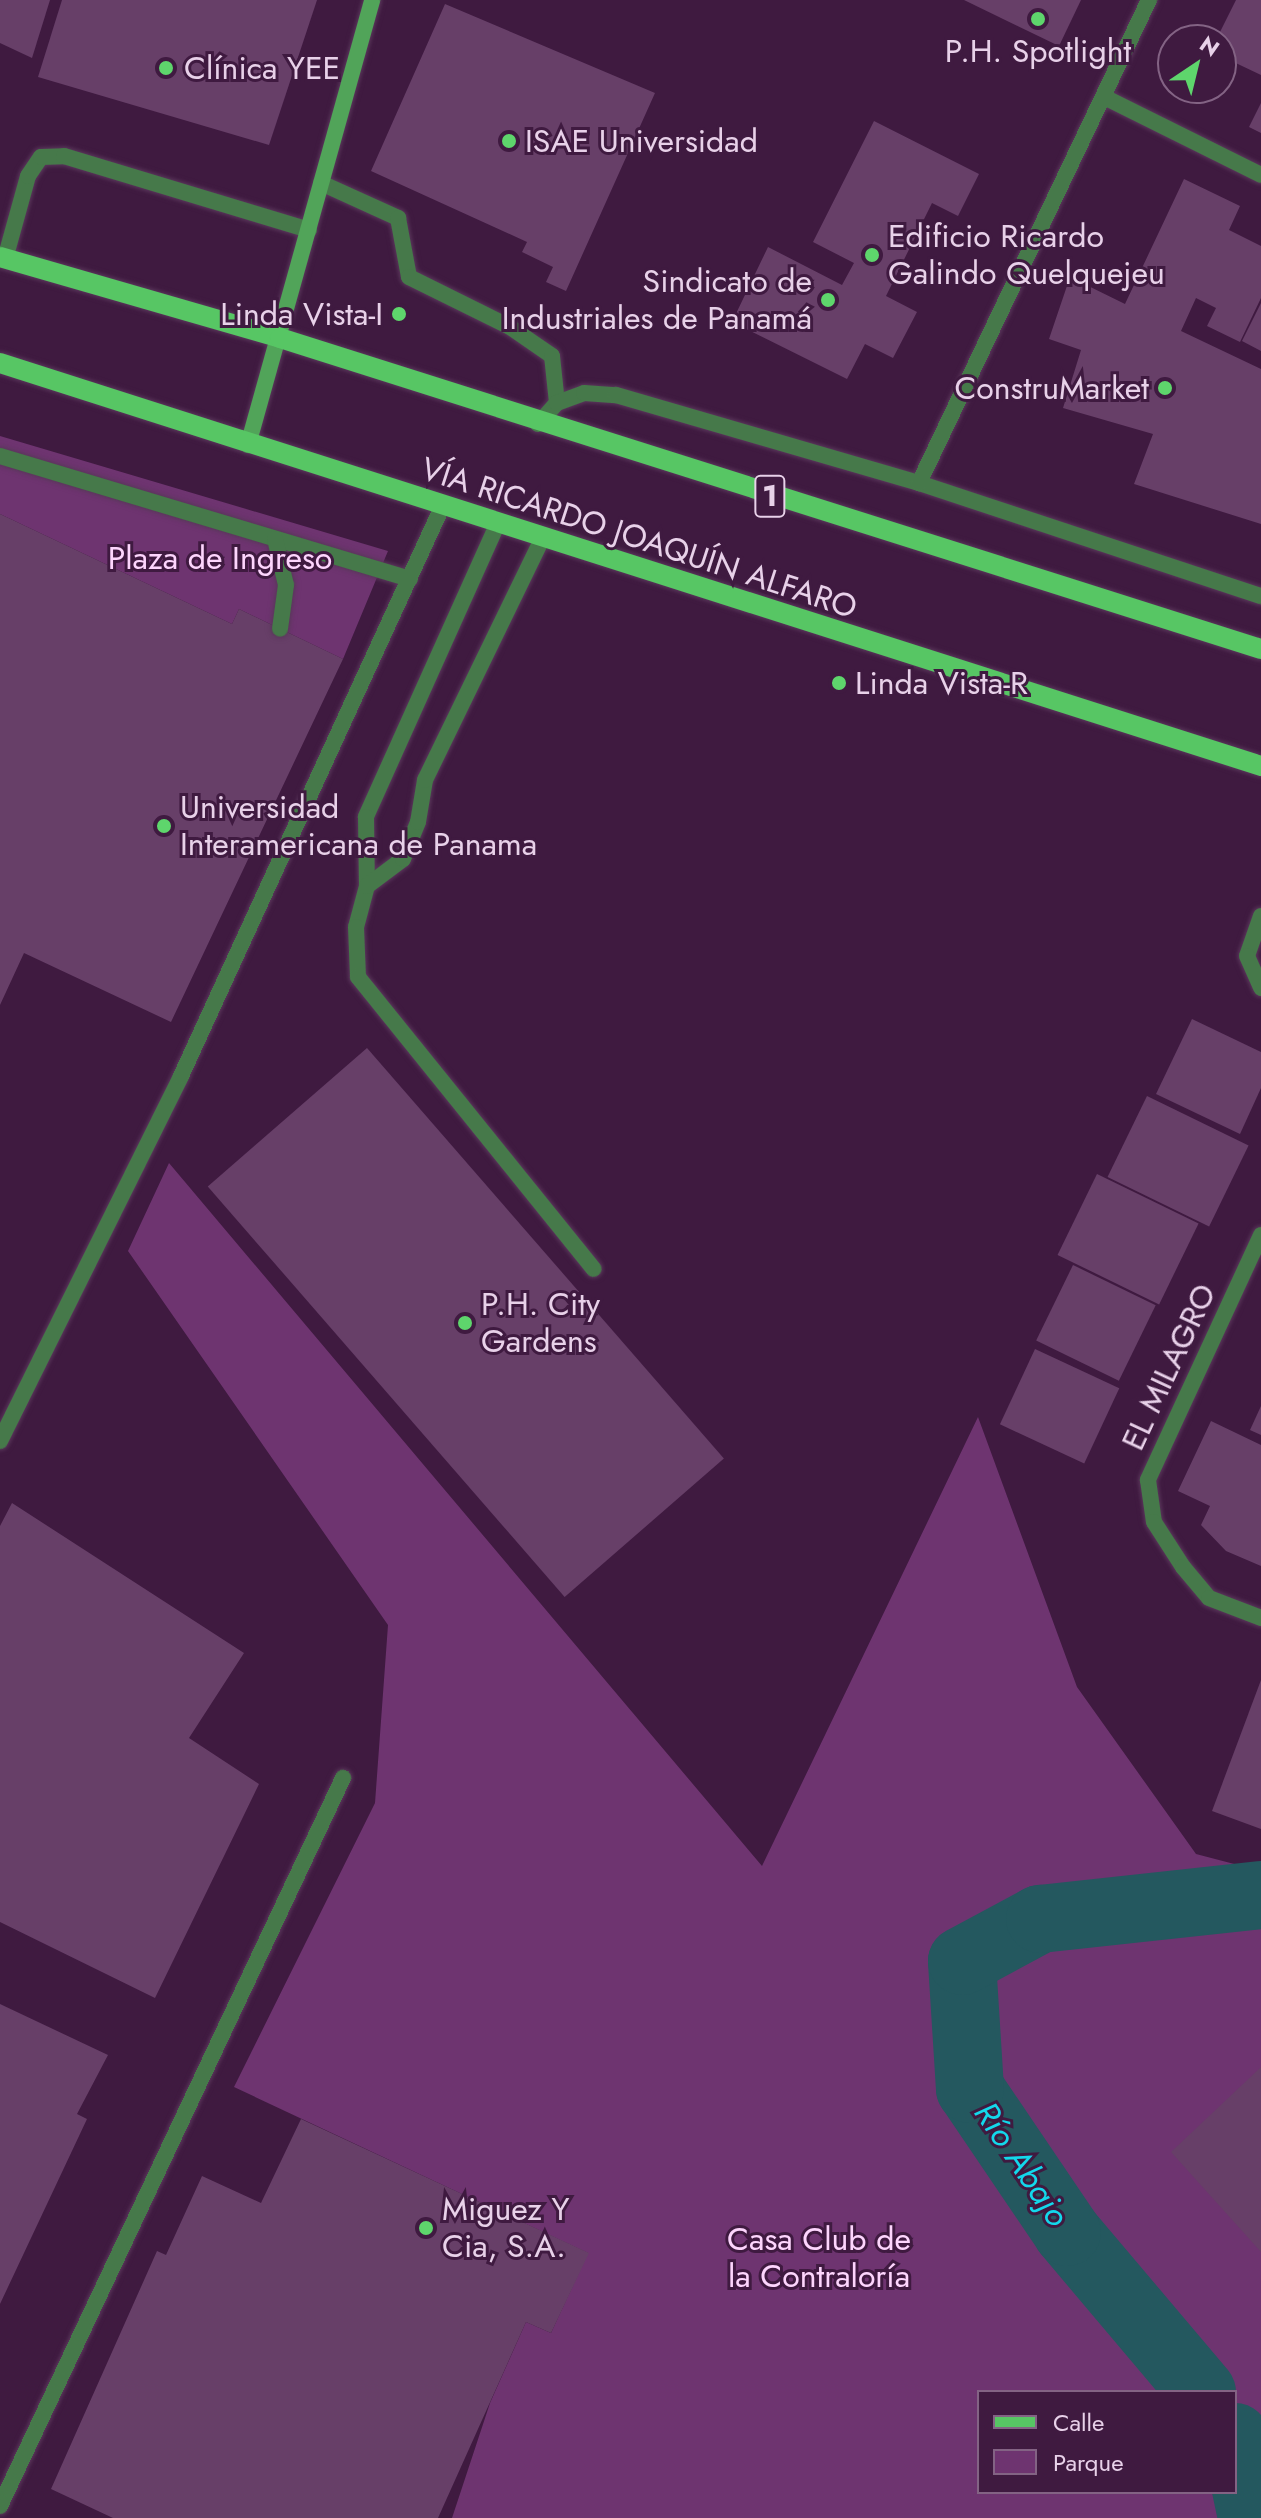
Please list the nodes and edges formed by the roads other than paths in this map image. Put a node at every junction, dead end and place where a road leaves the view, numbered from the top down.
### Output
1 (372, 0) edge
2 (1149, 0) edge
3 (1104, 97) junction
4 (1261, 175) edge
5 (321, 183) junction
6 (309, 230) junction
7 (2, 258) edge
8 (280, 338) junction
9 (0, 363) edge
10 (557, 403) junction
11 (538, 424) junction
12 (248, 445) junction
13 (0, 456) edge
14 (919, 483) junction
15 (442, 507) junction
16 (497, 525) junction
17 (275, 539) junction
18 (542, 539) junction
19 (410, 579) junction
20 (1261, 596) edge
21 (280, 629) dead end
22 (1261, 649) edge
23 (1261, 766) edge
24 (367, 886) junction
25 (1261, 916) edge
26 (1261, 988) edge
27 (1261, 1235) edge
28 (594, 1269) dead end
29 (0, 1441) edge
30 (1261, 1618) edge
31 (343, 1778) dead end
32 (0, 2506) edge

1 - 5 street
2 - 3 street
3 - 4 street
3 - 14 street
5 - 6 street
5 - 10 street
6 - 7 street
6 - 8 street
7 - 8 main road
8 - 11 main road, 1
8 - 12 street
9 - 12 main road, VÍA RICARDO JOAQUÍN ALFARO
10 - 11 street
10 - 14 street
11 - 22 main road, 1
12 - 15 main road, VÍA RICARDO JOAQUÍN ALFARO
13 - 17 street
14 - 20 street
15 - 16 main road, VÍA RICARDO JOAQUÍN ALFARO
15 - 19 street
16 - 18 main road, VÍA RICARDO JOAQUÍN ALFARO
16 - 24 street
17 - 19 street
17 - 21 street
18 - 23 main road, VÍA RICARDO JOAQUÍN ALFARO
18 - 24 street
19 - 29 street
24 - 28 street
25 - 26 street
27 - 30 street, EL MILAGRO
31 - 32 street

